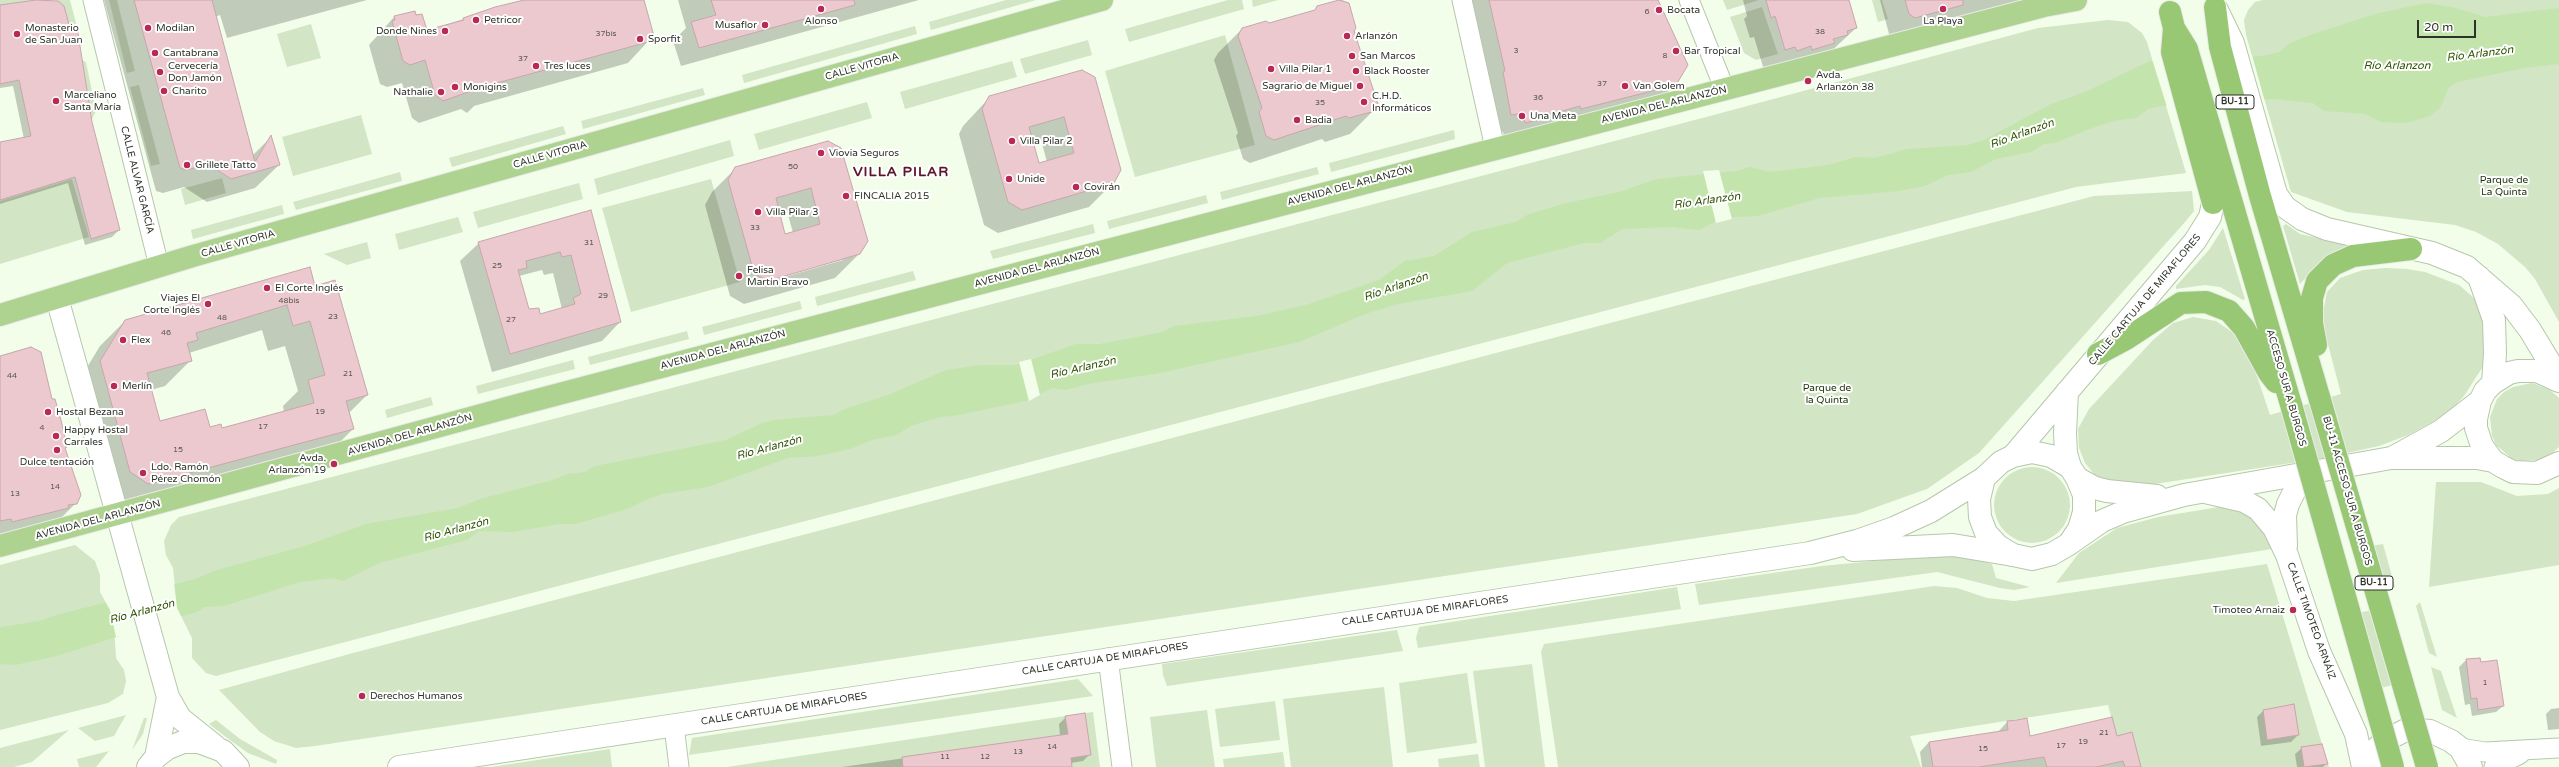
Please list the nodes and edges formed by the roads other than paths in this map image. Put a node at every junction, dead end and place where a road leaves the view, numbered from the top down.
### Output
1 (92, 0) edge
2 (1102, 0) edge
3 (1462, 0) edge
4 (1689, 0) edge
5 (2076, 0) edge
6 (2043, 3) edge
7 (2215, 7) dead end
8 (2172, 20) dead end
9 (1725, 90) junction
10 (1495, 148) junction
11 (2268, 195) junction
12 (2222, 202) junction
13 (2411, 249) junction
14 (159, 266) junction
15 (2479, 276) junction
16 (57, 298) junction
17 (0, 315) edge
18 (2098, 354) junction
19 (2559, 379) edge
20 (2493, 383) junction
21 (2318, 391) junction
22 (2067, 392) junction
23 (2480, 401) junction
24 (2290, 403) junction
25 (2013, 456) junction
26 (2391, 458) junction
27 (2493, 460) junction
28 (2559, 463) edge
29 (2073, 473) junction
30 (2317, 473) junction
31 (1984, 478) junction
32 (2194, 493) junction
33 (120, 524) junction
34 (2069, 544) junction
35 (0, 546) edge
36 (1810, 553) junction
37 (2013, 555) junction
38 (2287, 555) junction
39 (1108, 658) junction
40 (2335, 687) junction
41 (167, 693) junction
42 (674, 726) junction
43 (2408, 729) junction
44 (2460, 748) junction
45 (2559, 748) edge
46 (2527, 751) junction
47 (227, 757) edge
48 (152, 762) edge
49 (253, 767) edge
50 (399, 767) edge
51 (679, 767) edge
52 (1122, 767) edge
53 (2363, 767) edge
54 (2368, 767) edge
55 (2393, 767) edge
56 (2427, 767) edge
57 (2471, 767) edge
58 (2494, 767) edge

1 - 14 street, CALLE ALVAR GARCÍA
2 - 14 highway, CALLE VITORIA
3 - 10 street
4 - 9 street
5 - 6 highway, AVENIDA DEL ARLANZÓN
6 - 9 highway, AVENIDA DEL ARLANZÓN
7 - 11 highway, BU-11
8 - 12 highway, ACCESO SUR A BURGOS
9 - 10 highway, AVENIDA DEL ARLANZÓN
10 - 33 highway, AVENIDA DEL ARLANZÓN
11 - 13 street
11 - 21 highway, BU-11
12 - 18 street, CALLE CARTUJA DE MIRAFLORES
12 - 24 highway, ACCESO SUR A BURGOS / BU-11
13 - 15 street
13 - 21 highway
14 - 16 highway, CALLE VITORIA
15 - 19 street
15 - 20 street
16 - 17 highway, CALLE VITORIA
16 - 33 street
18 - 22 street, CALLE CARTUJA DE MIRAFLORES
18 - 24 highway
19 - 20 street
20 - 23 street
21 - 56 highway, BU-11 ACCESO SUR A BURGOS / BU-11, bridge
22 - 25 street, CALLE CARTUJA DE MIRAFLORES
22 - 29 street
23 - 26 street
23 - 27 street
24 - 55 highway, ACCESO SUR A BURGOS / BU-11, bridge
25 - 29 street
25 - 31 street
26 - 27 street
26 - 30 street
27 - 28 street
29 - 32 street
29 - 34 street
30 - 32 street
30 - 38 street, CALLE TIMOTEO ARNÁIZ
31 - 36 street, CALLE CARTUJA DE MIRAFLORES
31 - 37 street
32 - 34 street
32 - 38 street, CALLE TIMOTEO ARNÁIZ
33 - 35 highway, AVENIDA DEL ARLANZÓN
33 - 41 street
34 - 37 street
36 - 37 street, CALLE CARTUJA DE MIRAFLORES
36 - 39 street, CALLE CARTUJA DE MIRAFLORES
38 - 40 street, CALLE TIMOTEO ARNÁIZ
39 - 42 street, CALLE CARTUJA DE MIRAFLORES
39 - 52 street
40 - 43 street, CALLE TIMOTEO ARNÁIZ
40 - 53 street, CALLE TIMOTEO ARNÁIZ
41 - 47 street
41 - 48 street
42 - 50 street, CALLE CARTUJA DE MIRAFLORES
42 - 51 street
43 - 44 street
43 - 54 street
44 - 46 street
44 - 57 street
45 - 46 street
46 - 58 street
47 - 48 street
47 - 49 street

